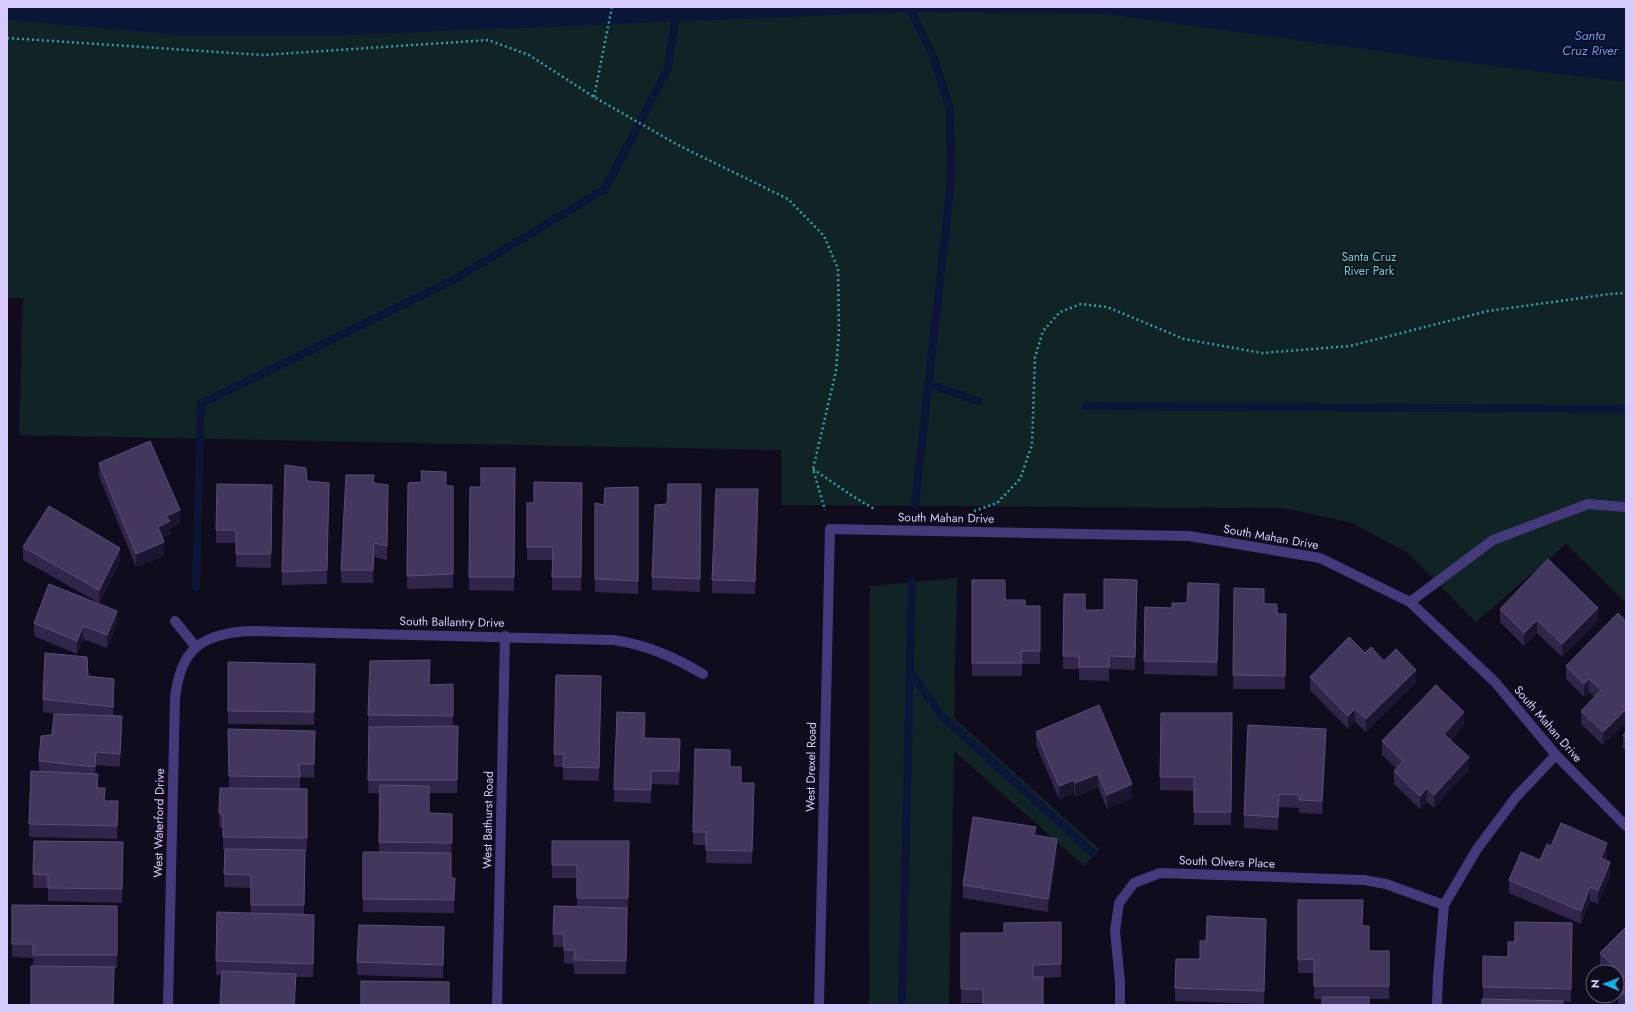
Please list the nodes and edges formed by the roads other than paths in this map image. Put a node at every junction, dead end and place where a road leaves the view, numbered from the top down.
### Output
1 (1626, 507) edge
2 (830, 529) joint
3 (1410, 602) junction
4 (175, 621) dead end
5 (505, 636) junction
6 (196, 647) junction
7 (703, 674) dead end
8 (1556, 755) junction
9 (1626, 826) edge
10 (1444, 905) junction
11 (168, 1005) edge
12 (497, 1005) edge
13 (819, 1005) edge
14 (1120, 1005) edge
15 (1437, 1005) edge

1 - 3 street
2 - 3 street, South Mahan Drive
2 - 13 street, West Drexel Road
3 - 8 street, South Mahan Drive
4 - 6 street
5 - 6 street, South Ballantry Drive
5 - 7 street, South Ballantry Drive
5 - 12 street, West Bathurst Road
6 - 11 street, West Waterford Drive
8 - 9 street, South Mahan Drive
8 - 10 street
10 - 14 street, South Olvera Place
10 - 15 street

